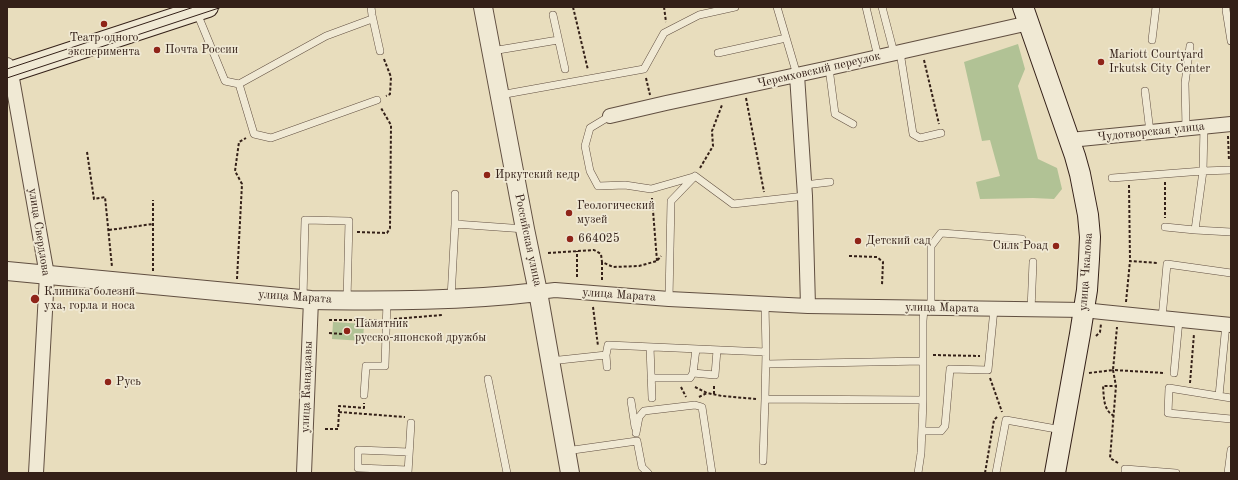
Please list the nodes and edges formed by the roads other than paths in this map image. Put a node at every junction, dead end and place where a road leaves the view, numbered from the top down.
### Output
1 (371, 7) edge
2 (735, 7) edge
3 (777, 7) edge
4 (866, 7) edge
5 (882, 7) edge
6 (1156, 7) edge
7 (486, 8) edge
8 (202, 9) edge
9 (1226, 10) dead end
10 (553, 15) dead end
11 (1026, 15) edge
12 (372, 19) junction
13 (786, 38) junction
14 (558, 40) junction
15 (1152, 40) dead end
16 (1231, 41) edge
17 (1190, 46) dead end
18 (380, 51) road end
19 (492, 52) junction
20 (897, 52) junction
21 (718, 53) dead end
22 (878, 57) junction
23 (829, 68) junction
24 (565, 69) dead end
25 (8, 70) edge
26 (797, 75) junction
27 (239, 84) junction
28 (1145, 91) dead end
29 (500, 95) junction
30 (377, 100) road end
31 (610, 116) joint
32 (854, 124) dead end
33 (1204, 126) junction
34 (1186, 128) junction
35 (1229, 128) edge
36 (1150, 132) junction
37 (941, 133) road end
38 (1070, 140) junction
39 (1230, 170) edge
40 (1203, 171) junction
41 (695, 176) junction
42 (1112, 178) dead end
43 (830, 182) dead end
44 (805, 190) junction
45 (455, 194) dead end
46 (455, 224) junction
47 (1165, 227) road end
48 (525, 229) junction
49 (1195, 230) junction
50 (1231, 232) edge
51 (1022, 240) dead end
52 (1033, 262) dead end
53 (7, 271) edge
54 (1231, 272) edge
55 (47, 275) junction
56 (538, 292) junction
57 (451, 298) junction
58 (669, 298) junction
59 (307, 300) junction
60 (347, 300) junction
61 (387, 300) junction
62 (765, 304) junction
63 (808, 306) junction
64 (927, 308) junction
65 (994, 309) junction
66 (1031, 310) junction
67 (1084, 310) junction
68 (1162, 318) junction
69 (1179, 320) junction
70 (1228, 324) edge
71 (650, 347) junction
72 (696, 349) junction
73 (717, 350) junction
74 (766, 352) junction
75 (603, 356) junction
76 (923, 358) junction
77 (549, 361) junction
78 (766, 364) junction
79 (607, 367) dead end
80 (693, 373) junction
81 (1174, 373) road end
82 (651, 378) junction
83 (488, 379) dead end
84 (364, 395) road end
85 (1219, 396) junction
86 (652, 398) dead end
87 (1231, 398) edge
88 (765, 399) junction
89 (923, 400) junction
90 (631, 401) dead end
91 (1231, 419) edge
92 (411, 423) road end
93 (1062, 430) junction
94 (922, 431) junction
95 (636, 433) junction
96 (637, 441) junction
97 (1231, 450) edge
98 (409, 452) junction
99 (566, 452) junction
100 (763, 462) dead end
101 (1125, 471) edge
102 (408, 472) edge
103 (36, 473) edge
104 (304, 473) edge
105 (507, 473) edge
106 (570, 473) edge
107 (648, 473) edge
108 (712, 473) edge
109 (918, 473) edge
110 (996, 473) edge
111 (1055, 473) edge
112 (1176, 473) edge
113 (1228, 473) edge

1 - 12 lane
2 - 29 lane
3 - 13 lane
4 - 22 lane
5 - 20 lane
6 - 15 lane
7 - 19 street, Российская улица
8 - 25 main road
8 - 27 lane
9 - 16 lane
10 - 14 lane
11 - 20 street, Черемховский переулок
11 - 38 main road, улица Чкалова
12 - 18 lane
12 - 27 lane
13 - 21 lane
13 - 26 lane
14 - 19 lane
14 - 24 lane
17 - 34 lane
19 - 29 street, Российская улица
20 - 22 street, Черемховский переулок
20 - 37 lane
22 - 23 street, Черемховский переулок
23 - 26 street, Черемховский переулок
23 - 32 lane
25 - 55 street, улица Свердлова
26 - 31 street, Черемховский переулок
26 - 44 street
27 - 30 lane
28 - 36 lane
29 - 48 street, Российская улица
31 - 41 lane
33 - 34 street, Чудотворская улица
33 - 35 street, Чудотворская улица
33 - 40 lane
34 - 36 street, Чудотворская улица
36 - 38 street, Чудотворская улица
38 - 67 main road, улица Чкалова
39 - 40 lane
40 - 42 lane
40 - 49 lane
41 - 44 lane
41 - 58 lane
43 - 44 lane
44 - 63 street
45 - 46 lane
46 - 48 lane
46 - 57 lane
47 - 49 lane
48 - 56 street, Российская улица
49 - 50 lane
51 - 64 lane
52 - 66 lane
53 - 55 street, улица Марата
54 - 68 lane
55 - 59 street, улица Марата
55 - 103 street, улица Свердлова
56 - 57 street, улица Марата
56 - 58 street, улица Марата
56 - 77 street, Российская улица
57 - 61 street, улица Марата
58 - 62 street, улица Марата
59 - 60 street, улица Марата
59 - 60 lane
59 - 104 street, улица Канадзавы
60 - 61 street, улица Марата
61 - 84 lane
62 - 63 street, улица Марата
62 - 74 lane
63 - 64 street, улица Марата
64 - 65 street, улица Марата
64 - 76 lane
65 - 66 street, улица Марата
65 - 94 lane
66 - 67 street, улица Марата
67 - 68 street, улица Марата
67 - 93 main road, улица Чкалова
68 - 69 street, улица Марата
69 - 70 street, улица Марата
69 - 81 lane
70 - 85 lane
71 - 72 lane
71 - 75 lane
71 - 82 lane
72 - 73 lane
72 - 80 lane
73 - 74 lane
73 - 80 lane
74 - 78 lane
75 - 77 lane
75 - 79 lane
76 - 78 lane
76 - 89 lane
77 - 99 street, Российская улица
78 - 88 lane
80 - 82 lane
82 - 86 lane
83 - 105 lane
85 - 87 lane
85 - 91 lane
88 - 89 lane
88 - 100 lane
89 - 94 lane
90 - 95 lane
92 - 98 lane
93 - 110 lane
93 - 111 main road, улица Чкалова
94 - 109 lane
95 - 96 lane
95 - 108 lane
96 - 99 lane
96 - 107 lane
97 - 113 lane
98 - 102 lane
98 - 102 lane
99 - 106 street, Российская улица
101 - 112 lane

